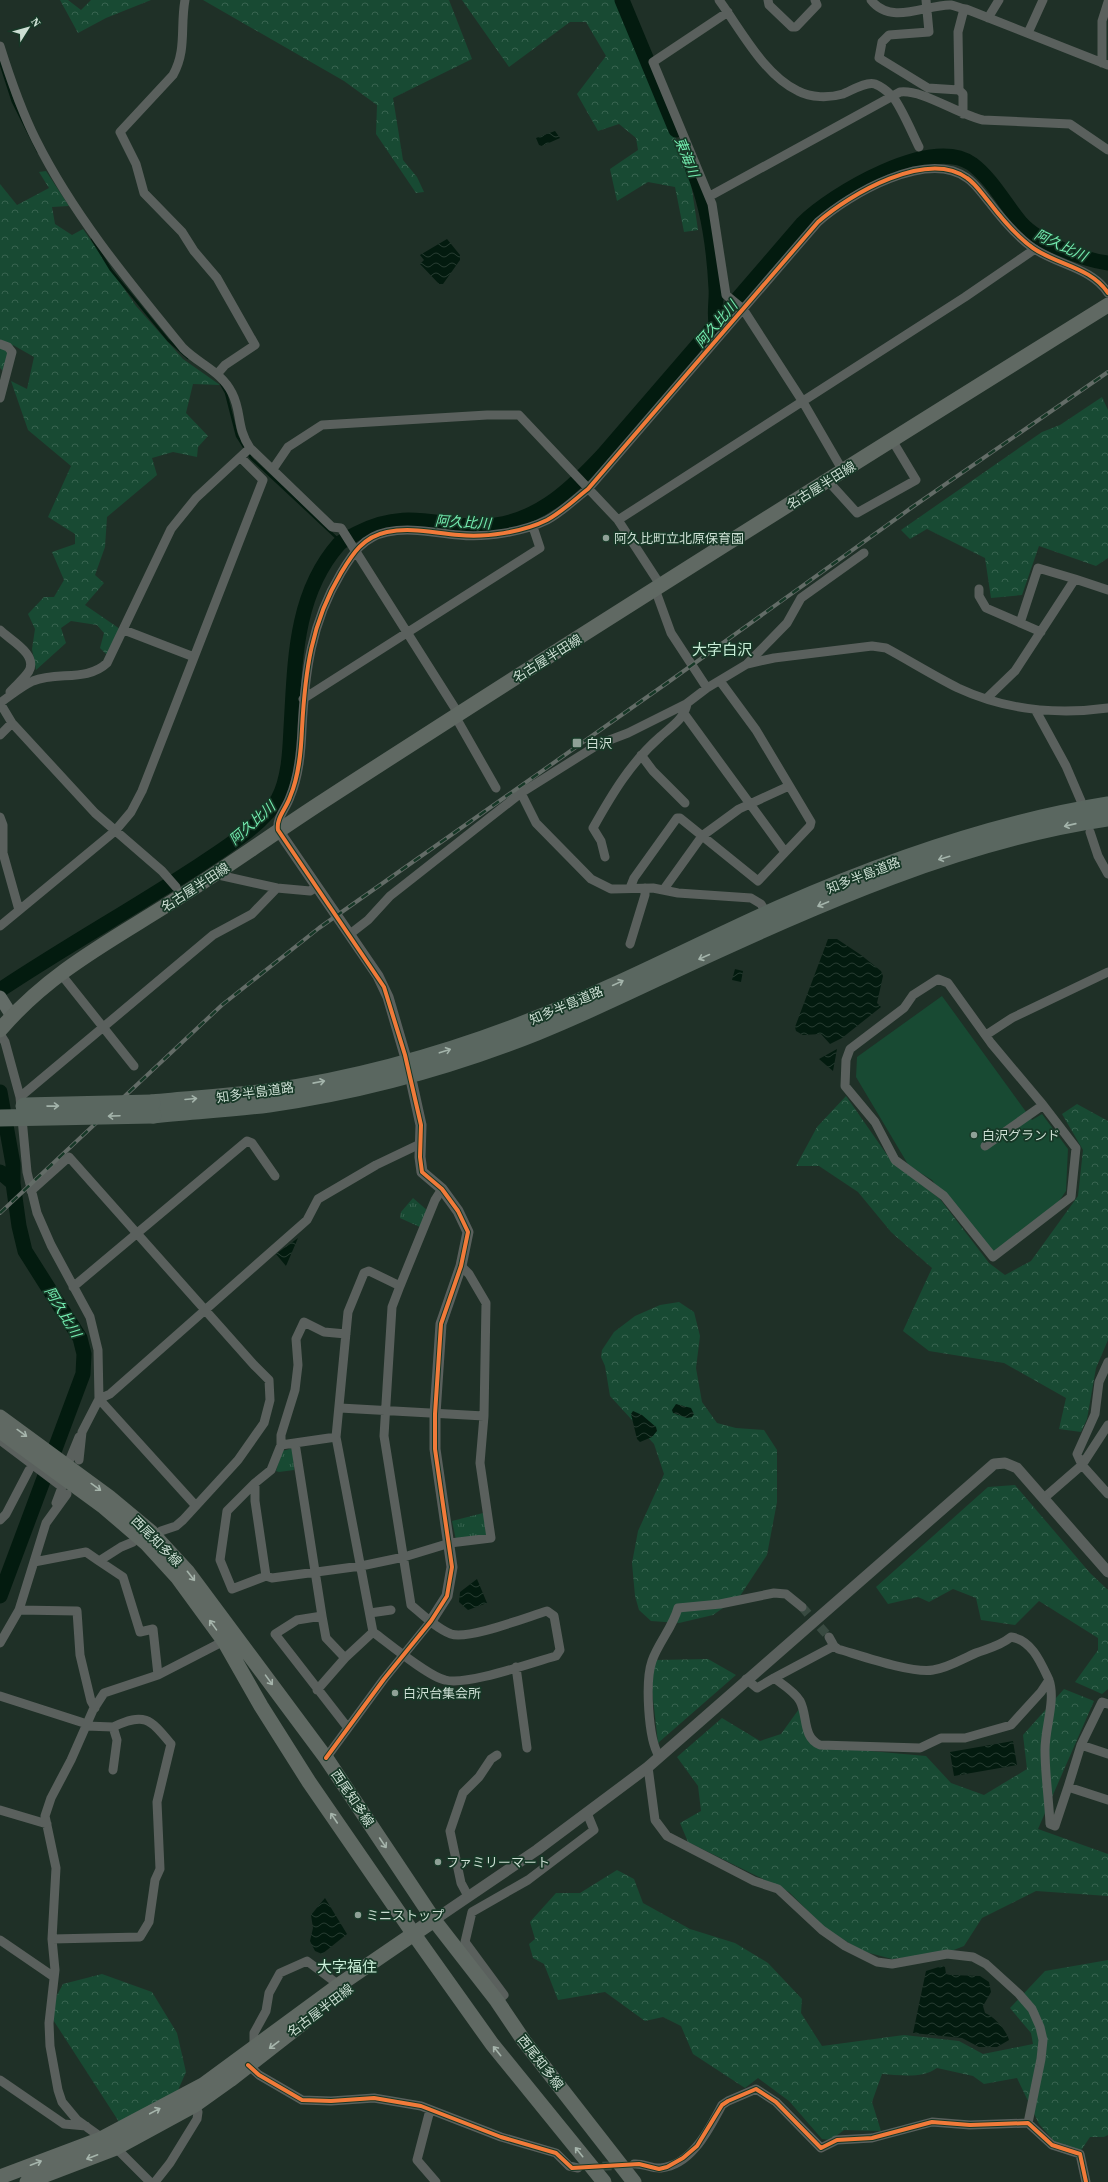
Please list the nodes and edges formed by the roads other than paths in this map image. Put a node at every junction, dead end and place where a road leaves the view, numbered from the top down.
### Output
1 (185, 0) edge
2 (719, 0) edge
3 (768, 0) edge
4 (815, 0) edge
5 (871, 0) edge
6 (926, 0) edge
7 (999, 0) edge
8 (1043, 0) edge
9 (1108, 2) edge
10 (965, 6) edge
11 (928, 10) junction
12 (728, 12) junction
13 (988, 18) junction
14 (1028, 33) junction
15 (0, 46) edge
16 (1105, 64) edge
17 (959, 90) junction
18 (893, 96) junction
19 (963, 114) junction
20 (919, 147) dead end
21 (1108, 150) edge
22 (710, 196) junction
23 (1035, 249) junction
24 (1108, 293) edge
25 (1108, 305) edge
26 (743, 309) junction
27 (0, 344) edge
28 (218, 373) junction
29 (0, 398) edge
30 (803, 402) junction
31 (892, 440) junction
32 (245, 453) junction
33 (273, 469) junction
34 (843, 471) junction
35 (828, 480) junction
36 (588, 489) junction
37 (618, 520) junction
38 (533, 527) junction
39 (355, 549) junction
40 (864, 553) dead end
41 (1075, 579) junction
42 (658, 588) junction
43 (979, 589) dead end
44 (1108, 590) edge
45 (1020, 623) junction
46 (0, 630) edge
47 (124, 630) junction
48 (408, 632) junction
49 (1041, 632) junction
50 (194, 658) junction
51 (747, 664) junction
52 (720, 681) junction
53 (707, 688) junction
54 (987, 698) junction
55 (303, 699) junction
56 (3, 701) edge
57 (687, 704) junction
58 (1108, 708) edge
59 (1036, 711) junction
60 (685, 714) junction
61 (457, 715) junction
62 (12, 723) junction
63 (0, 735) edge
64 (641, 755) junction
65 (789, 786) junction
66 (496, 788) dead end
67 (521, 793) junction
68 (1081, 801) dead end
69 (684, 803) dead end
70 (749, 804) junction
71 (1108, 805) edge
72 (0, 817) edge
73 (1108, 818) edge
74 (278, 830) junction
75 (115, 831) junction
76 (1090, 832) dead end
77 (702, 836) junction
78 (785, 852) junction
79 (605, 857) dead end
80 (214, 874) junction
81 (1108, 874) edge
82 (317, 887) junction
83 (176, 888) junction
84 (277, 888) junction
85 (630, 888) junction
86 (646, 888) junction
87 (664, 889) junction
88 (764, 909) dead end
89 (19, 910) junction
90 (0, 926) edge
91 (350, 934) junction
92 (630, 944) dead end
93 (1108, 972) edge
94 (60, 973) junction
95 (0, 997) edge
96 (12, 1016) junction
97 (103, 1027) junction
98 (0, 1030) edge
99 (0, 1034) edge
100 (986, 1035) junction
101 (405, 1055) dead end
102 (134, 1066) dead end
103 (412, 1084) dead end
104 (20, 1097) junction
105 (1043, 1105) junction
106 (0, 1107) edge
107 (152, 1108) junction
108 (0, 1118) edge
109 (420, 1144) junction
110 (985, 1146) dead end
111 (275, 1176) dead end
112 (442, 1189) junction
113 (31, 1191) junction
114 (136, 1234) junction
115 (461, 1266) junction
116 (400, 1286) junction
117 (73, 1287) junction
118 (204, 1309) junction
119 (346, 1334) junction
120 (1108, 1362) edge
121 (99, 1399) junction
122 (340, 1408) junction
123 (385, 1411) junction
124 (435, 1414) junction
125 (484, 1416) junction
126 (0, 1418) edge
127 (1108, 1425) edge
128 (0, 1431) edge
129 (336, 1437) junction
130 (0, 1440) edge
131 (295, 1443) junction
132 (281, 1445) junction
133 (1082, 1465) junction
134 (32, 1468) junction
135 (66, 1468) junction
136 (255, 1483) junction
137 (67, 1494) dead end
138 (1108, 1494) edge
139 (1044, 1498) junction
140 (196, 1506) junction
141 (0, 1520) edge
142 (46, 1523) junction
143 (161, 1531) dead end
144 (133, 1542) dead end
145 (450, 1544) junction
146 (404, 1557) junction
147 (99, 1561) junction
148 (34, 1562) junction
149 (361, 1566) junction
150 (315, 1572) junction
151 (1108, 1572) edge
152 (266, 1576) junction
153 (802, 1608) tunnel mouth
154 (19, 1610) junction
155 (391, 1610) dead end
156 (370, 1613) junction
157 (322, 1616) junction
158 (431, 1621) junction
159 (373, 1632) junction
160 (829, 1637) tunnel mouth
161 (224, 1641) junction
162 (0, 1643) edge
163 (834, 1646) junction
164 (404, 1655) junction
165 (345, 1658) junction
166 (516, 1667) junction
167 (158, 1675) junction
168 (774, 1678) junction
169 (746, 1679) junction
170 (1049, 1680) junction
171 (317, 1690) junction
172 (0, 1696) edge
173 (1108, 1704) edge
174 (95, 1708) junction
175 (86, 1725) junction
176 (113, 1727) junction
177 (348, 1728) junction
178 (1081, 1746) junction
179 (527, 1748) dead end
180 (1108, 1754) edge
181 (497, 1755) dead end
182 (659, 1756) junction
183 (326, 1758) junction
184 (648, 1767) junction
185 (113, 1770) dead end
186 (1068, 1787) junction
187 (1108, 1800) edge
188 (0, 1810) edge
189 (587, 1813) junction
190 (47, 1824) junction
191 (468, 1896) junction
192 (434, 1920) junction
193 (415, 1936) junction
194 (52, 1939) junction
195 (0, 1940) edge
196 (54, 1977) junction
197 (338, 1985) junction
198 (497, 2001) junction
199 (254, 2046) junction
200 (248, 2065) junction
201 (0, 2080) edge
202 (195, 2104) junction
203 (430, 2110) junction
204 (1028, 2123) junction
205 (86, 2126) junction
206 (101, 2139) junction
207 (116, 2148) junction
208 (634, 2164) tunnel mouth
209 (578, 2168) tunnel mouth
210 (0, 2177) edge
211 (598, 2180) edge
212 (28, 2182) edge
213 (151, 2182) edge
214 (436, 2182) edge
215 (634, 2182) edge
216 (1086, 2182) edge

1 - 28 street
2 - 12 street
3 - 4 street
5 - 11 street
6 - 11 street
7 - 13 street
8 - 14 street
9 - 16 street
10 - 11 street
10 - 13 street
10 - 17 street
11 - 17 street
12 - 18 street
12 - 22 street
13 - 14 street
14 - 16 street
15 - 28 street
17 - 19 street
18 - 19 street
18 - 20 street
18 - 22 street
19 - 21 street
22 - 26 street
23 - 24 street
23 - 26 street
23 - 30 street
25 - 31 main road, 名古屋半田線
26 - 30 street
26 - 36 street
27 - 29 street
28 - 32 street
30 - 34 street
30 - 37 street
31 - 34 main road, 名古屋半田線
31 - 35 street
32 - 33 street
32 - 47 street
32 - 50 street
33 - 36 street
33 - 39 street
34 - 35 main road, 名古屋半田線
35 - 42 main road, 名古屋半田線
36 - 37 street
36 - 38 street
37 - 42 street
38 - 39 street
38 - 48 street
39 - 48 street
39 - 55 street
40 - 51 street
41 - 44 street
41 - 45 street
41 - 49 street
42 - 53 street
42 - 61 main road, 名古屋半田線
43 - 45 street
45 - 49 street
46 - 56 street
47 - 50 street
47 - 56 street
48 - 55 street
48 - 61 street
49 - 54 street
50 - 75 street
51 - 52 street
51 - 54 street
52 - 53 street
52 - 65 street
53 - 57 street
54 - 59 street
55 - 74 street
56 - 62 street
57 - 60 street
57 - 67 street
58 - 59 street
59 - 68 street
60 - 64 street
60 - 70 street
61 - 66 street
61 - 74 main road, 名古屋半田線
62 - 63 street
62 - 75 street
64 - 69 street
64 - 79 street
65 - 70 street
65 - 78 street
67 - 85 street
67 - 91 street
70 - 77 street
70 - 78 street
107 -> 71 highway, 知多半島道路
72 - 89 street
73 -> 107 highway, 知多半島道路
74 - 80 main road, 名古屋半田線
74 - 82 street
75 - 83 street
75 - 89 street
76 - 81 street
77 - 78 street
77 - 85 street
77 - 87 street
80 - 83 main road, 名古屋半田線
80 - 84 street
82 - 84 street
82 - 91 street
83 - 94 main road, 名古屋半田線
84 - 97 street
85 - 86 street
86 - 87 street
86 - 92 street
87 - 88 street
89 - 90 street
91 - 101 street
93 - 100 street
94 - 96 main road, 名古屋半田線
94 - 97 street
95 - 96 main road
96 - 98 main road, 名古屋半田線
97 - 102 street
97 - 104 street
99 - 104 street
100 - 105 street
100 - 105 street
103 - 109 street
104 - 113 street
105 - 110 street
106 -> 107 highway, 知多半島道路, bridge
107 -> 108 highway, 知多半島道路, bridge
109 - 112 street
109 - 118 street
111 - 114 street
112 - 115 street
112 - 116 street
113 - 114 street
113 - 117 street
114 - 117 street
114 - 118 street
115 - 124 street
115 - 125 street
116 - 119 street
116 - 123 street
117 - 121 street
118 - 121 street
118 - 140 street
119 - 122 street
119 - 132 street
120 - 133 street
121 - 135 street
121 - 140 street
122 - 123 street
122 - 129 street
123 - 124 street
123 - 146 street
124 - 125 street
124 - 145 street
125 - 145 street
126 -> 135 main road, 西尾知多線
127 - 133 street
128 - 135 main road, 西尾知多線
129 - 131 street
129 - 149 street
130 - 134 street
131 - 132 street
131 - 150 street
132 - 136 street
133 - 138 street
133 - 139 street
134 - 135 street
134 - 141 street
135 - 142 street
161 -> 135 main road, 西尾知多線
135 -> 183 main road, 西尾知多線
136 - 152 street
136 - 152 street
137 - 142 street
139 - 151 street
139 - 169 street
140 - 143 street
142 - 148 street
144 - 147 street
145 - 146 street
145 - 158 street
146 - 149 street
146 - 158 street
147 - 148 street
147 - 167 street
148 - 154 street
149 - 150 street
149 - 156 street
150 - 152 street
150 - 157 street
153 - 182 street
154 - 162 street
154 - 174 street
155 - 156 street
156 - 159 street
157 - 165 street
157 - 171 street
158 - 164 street
158 - 166 street
159 - 164 street
159 - 165 street
160 - 163 street
161 - 167 street
193 -> 161 main road, 西尾知多線
163 - 168 street
163 - 170 street
164 - 166 street
164 - 177 street
165 - 171 street
166 - 179 street
167 - 174 street
168 - 169 street
168 - 170 street
169 - 182 street
170 - 186 street
171 - 177 street
172 - 175 street
173 - 178 street
174 - 175 street
175 - 176 street
175 - 190 street
176 - 185 street
176 - 194 street
177 - 183 street
178 - 180 street
178 - 186 street
181 - 191 street
182 - 184 street
183 -> 192 main road, 西尾知多線
184 - 189 street
184 - 204 street
186 - 187 street
188 - 190 street
189 - 191 street
189 - 198 street
190 - 194 street
191 - 192 street
192 - 193 main road, 名古屋半田線
192 - 198 main road, 西尾知多線
193 - 197 main road, 名古屋半田線
193 -> 200 main road, 名古屋半田線
211 -> 193 main road, 西尾知多線
194 - 196 street
195 - 196 street
196 - 205 street
197 - 199 main road, 名古屋半田線
197 - 199 street
198 - 215 main road, 西尾知多線
206 -> 199 main road, 名古屋半田線
200 - 202 main road, 名古屋半田線
200 - 203 street
201 - 205 street
202 - 207 main road, 名古屋半田線
202 - 213 street
203 - 209 street
203 - 214 street
204 - 208 street
204 - 216 street
205 - 206 street
206 - 207 street
210 -> 206 main road, 名古屋半田線
207 -> 212 main road, 名古屋半田線
207 - 213 street

